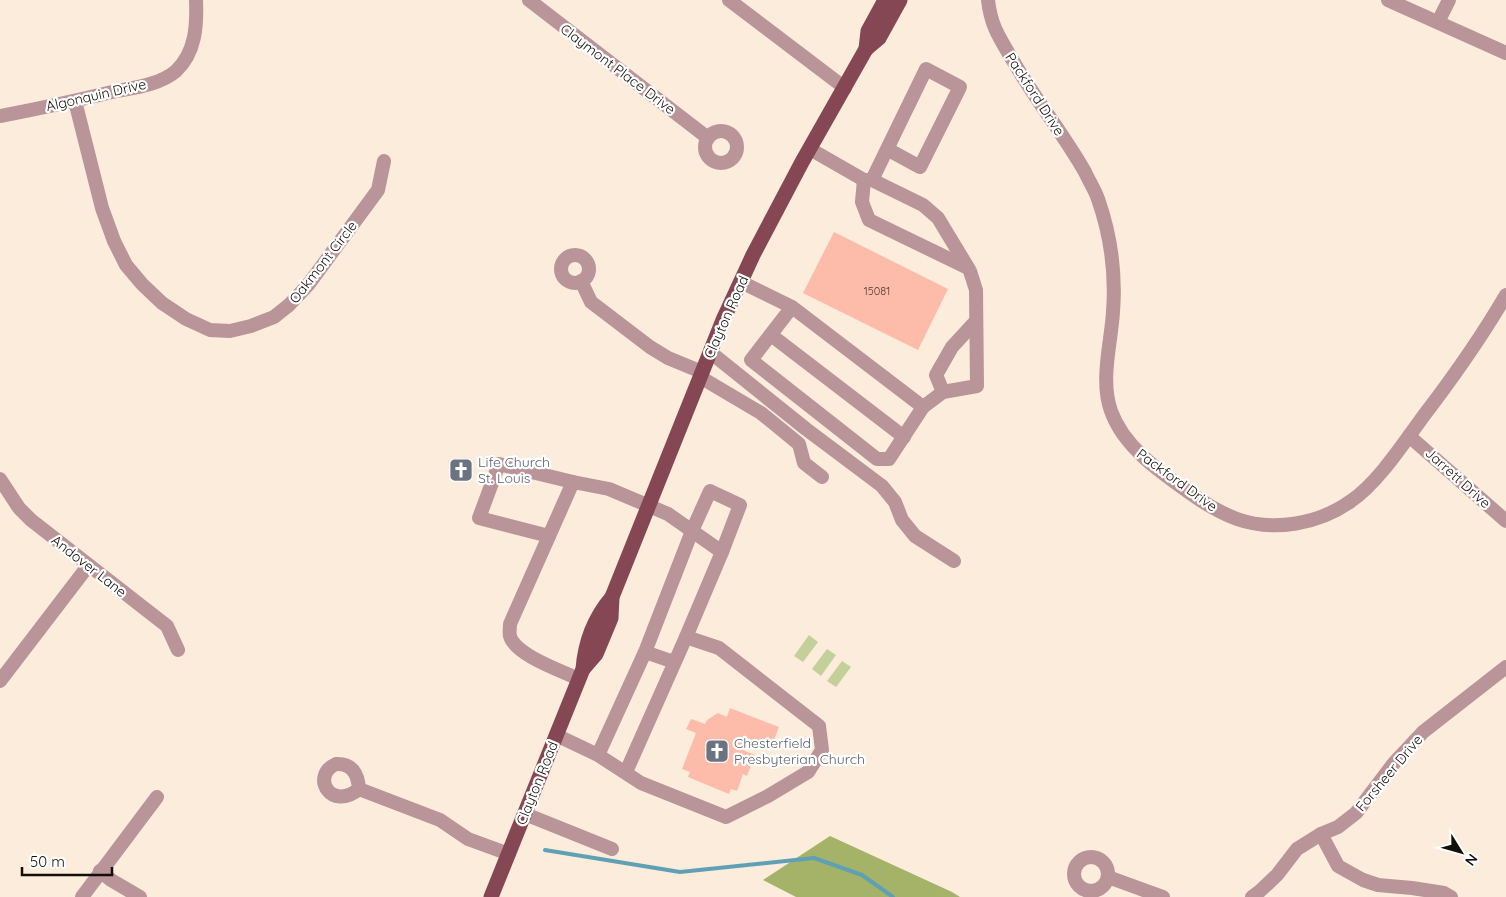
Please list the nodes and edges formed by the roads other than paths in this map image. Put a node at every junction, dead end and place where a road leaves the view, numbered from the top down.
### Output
1 (196, 0) edge
2 (529, 0) edge
3 (729, 0) edge
4 (885, 0) edge
5 (900, 0) edge
6 (988, 0) edge
7 (1388, 0) edge
8 (1449, 0) edge
9 (1438, 22) junction
10 (866, 49) junction
11 (1506, 53) edge
12 (845, 88) junction
13 (75, 101) junction
14 (0, 116) edge
15 (708, 138) dead end
16 (810, 149) junction
17 (887, 149) junction
18 (384, 161) dead end
19 (868, 180) junction
20 (968, 268) junction
21 (581, 282) dead end
22 (741, 282) junction
23 (1506, 295) edge
24 (792, 307) junction
25 (976, 321) junction
26 (771, 335) junction
27 (710, 352) junction
28 (701, 375) junction
29 (943, 392) junction
30 (923, 407) junction
31 (1409, 436) junction
32 (904, 438) junction
33 (822, 477) dead end
34 (0, 479) edge
35 (573, 482) junction
36 (648, 506) junction
37 (1506, 521) edge
38 (692, 531) junction
39 (549, 536) junction
40 (722, 552) junction
41 (954, 561) dead end
42 (88, 566) junction
43 (686, 637) junction
44 (178, 650) dead end
45 (645, 652) junction
46 (674, 662) junction
47 (1506, 667) edge
48 (581, 674) junction
49 (0, 681) edge
50 (556, 735) junction
51 (598, 755) junction
52 (626, 772) junction
53 (359, 788) dead end
54 (157, 797) dead end
55 (525, 814) junction
56 (1321, 834) junction
57 (612, 849) dead end
58 (509, 854) junction
59 (100, 871) junction
60 (1108, 877) dead end
61 (82, 897) edge
62 (140, 897) edge
63 (491, 897) edge
64 (1163, 897) edge
65 (1252, 897) edge
66 (1451, 897) edge

1 - 13 street, Algonquin Drive
2 - 15 street, Claymont Place Drive
3 - 12 street
4 - 10 main road, Clayton Road
5 - 10 main road, Clayton Road
6 - 31 street, Packford Drive
7 - 9 street
8 - 9 street
9 - 11 street
10 - 12 main road, Clayton Road
12 - 16 main road, Clayton Road
13 - 14 street, Algonquin Drive
13 - 18 street, Oakmont Circle
16 - 19 street
16 - 22 main road, Clayton Road
17 - 17 street
17 - 19 street
19 - 20 street
19 - 20 street
20 - 25 street
21 - 28 street
22 - 24 street
22 - 27 main road, Clayton Road
23 - 31 street, Packford Drive
24 - 26 street
24 - 30 street
25 - 29 street
25 - 29 street
26 - 32 street
26 - 32 street
27 - 28 main road, Clayton Road
27 - 41 street
28 - 33 street
28 - 36 main road, Clayton Road
29 - 30 street
30 - 32 street
31 - 37 street, Jarrett Drive
34 - 42 street, Andover Lane
35 - 36 street
35 - 39 street
35 - 39 street
36 - 38 street
36 - 48 main road, Clayton Road
38 - 40 street
38 - 40 street
38 - 45 street
39 - 48 street
40 - 43 street
42 - 44 street, Andover Lane
42 - 49 street
43 - 46 street
43 - 52 street
45 - 46 street
45 - 51 street
46 - 52 street
47 - 56 street, Forsheer Drive
48 - 50 main road, Clayton Road
50 - 51 street
50 - 55 main road, Clayton Road
51 - 52 street
53 - 58 street
54 - 59 street
55 - 57 street
55 - 58 main road, Clayton Road
56 - 65 street, Forsheer Drive
56 - 66 street
58 - 63 main road, Clayton Road
59 - 61 street
59 - 62 street
60 - 64 street

